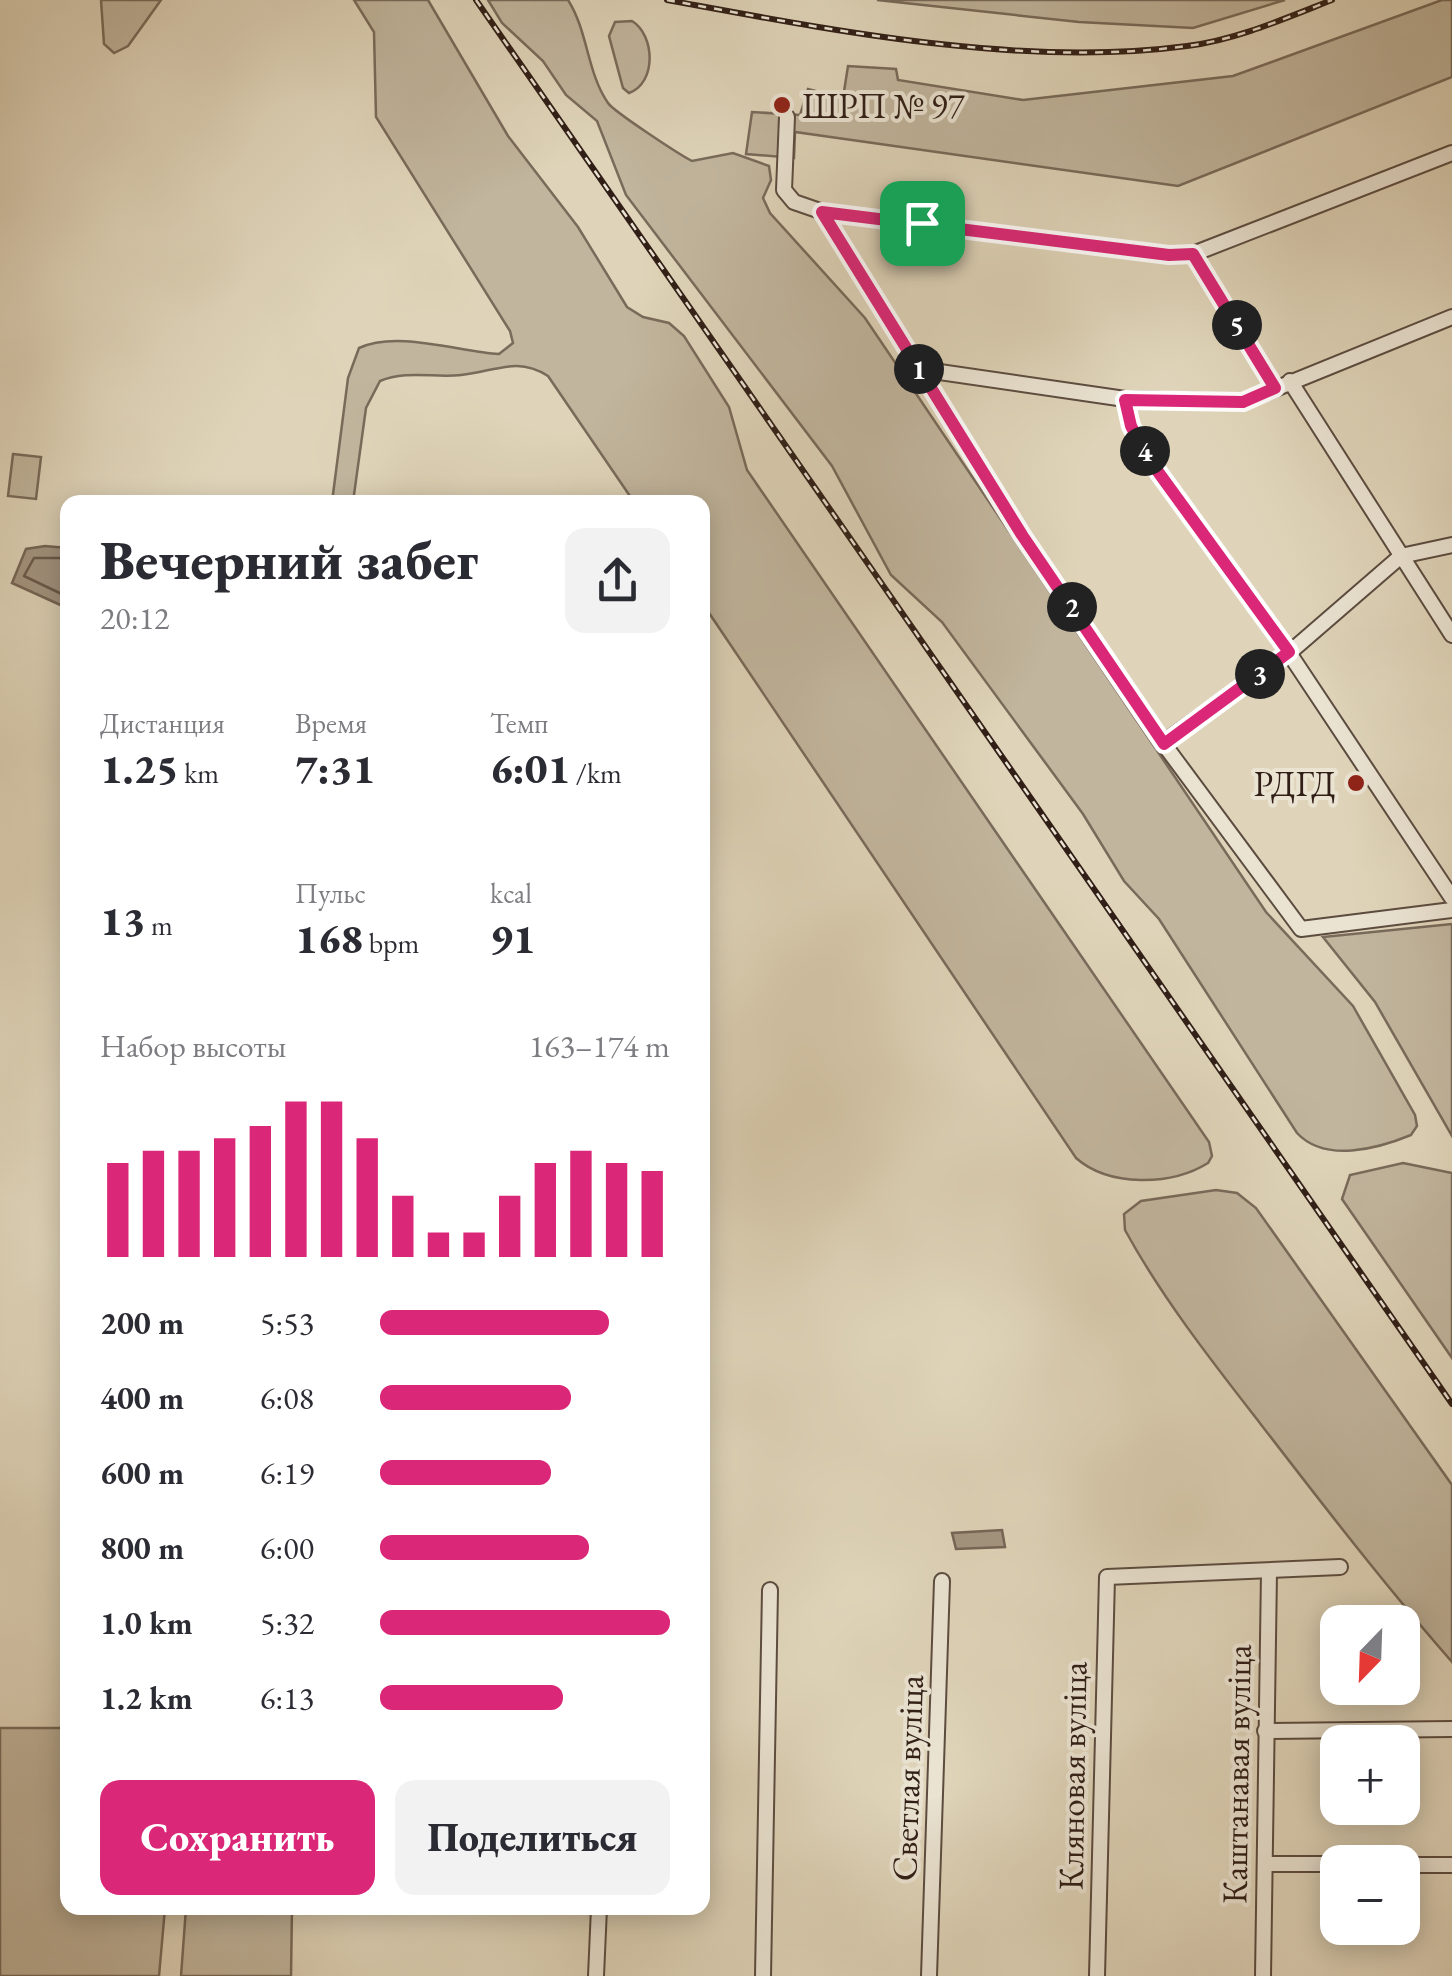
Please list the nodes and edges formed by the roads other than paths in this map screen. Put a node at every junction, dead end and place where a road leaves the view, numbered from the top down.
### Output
1 (787, 118) dead end
2 (1452, 153) edge
3 (822, 212) junction
4 (1193, 254) junction
5 (1452, 316) edge
6 (918, 368) junction
7 (1282, 384) junction
8 (1125, 400) junction
9 (1452, 545) edge
10 (1401, 556) junction
11 (1452, 635) edge
12 (1289, 652) junction
13 (1164, 744) junction
14 (1452, 898) edge
15 (1452, 910) edge
16 (1340, 1567) dead end
17 (1269, 1572) junction
18 (942, 1581) dead end
19 (770, 1590) dead end
20 (1452, 1729) edge
21 (1265, 1731) junction
22 (1265, 1864) junction
23 (1320, 1864) edge
24 (1420, 1865) edge
25 (1452, 1865) edge
26 (598, 1915) edge
27 (596, 1976) edge
28 (763, 1976) edge
29 (929, 1976) edge
30 (1097, 1976) edge
31 (1264, 1976) edge

1 - 3 street
2 - 4 street
3 - 4 street
3 - 6 street
4 - 7 street
5 - 7 street
6 - 8 street
6 - 13 street
7 - 8 street
7 - 10 street
8 - 12 street
9 - 10 street
10 - 11 street
10 - 12 street
12 - 13 street
12 - 14 street
13 - 15 street
16 - 17 street
17 - 21 street, Каштанавая вуліца
17 - 30 street, Кляновая вуліца
18 - 29 street, Светлая вуліца
19 - 28 street
20 - 21 street
21 - 22 street, Каштанавая вуліца
22 - 23 street
22 - 31 street, Каштанавая вуліца
24 - 25 street
26 - 27 street

